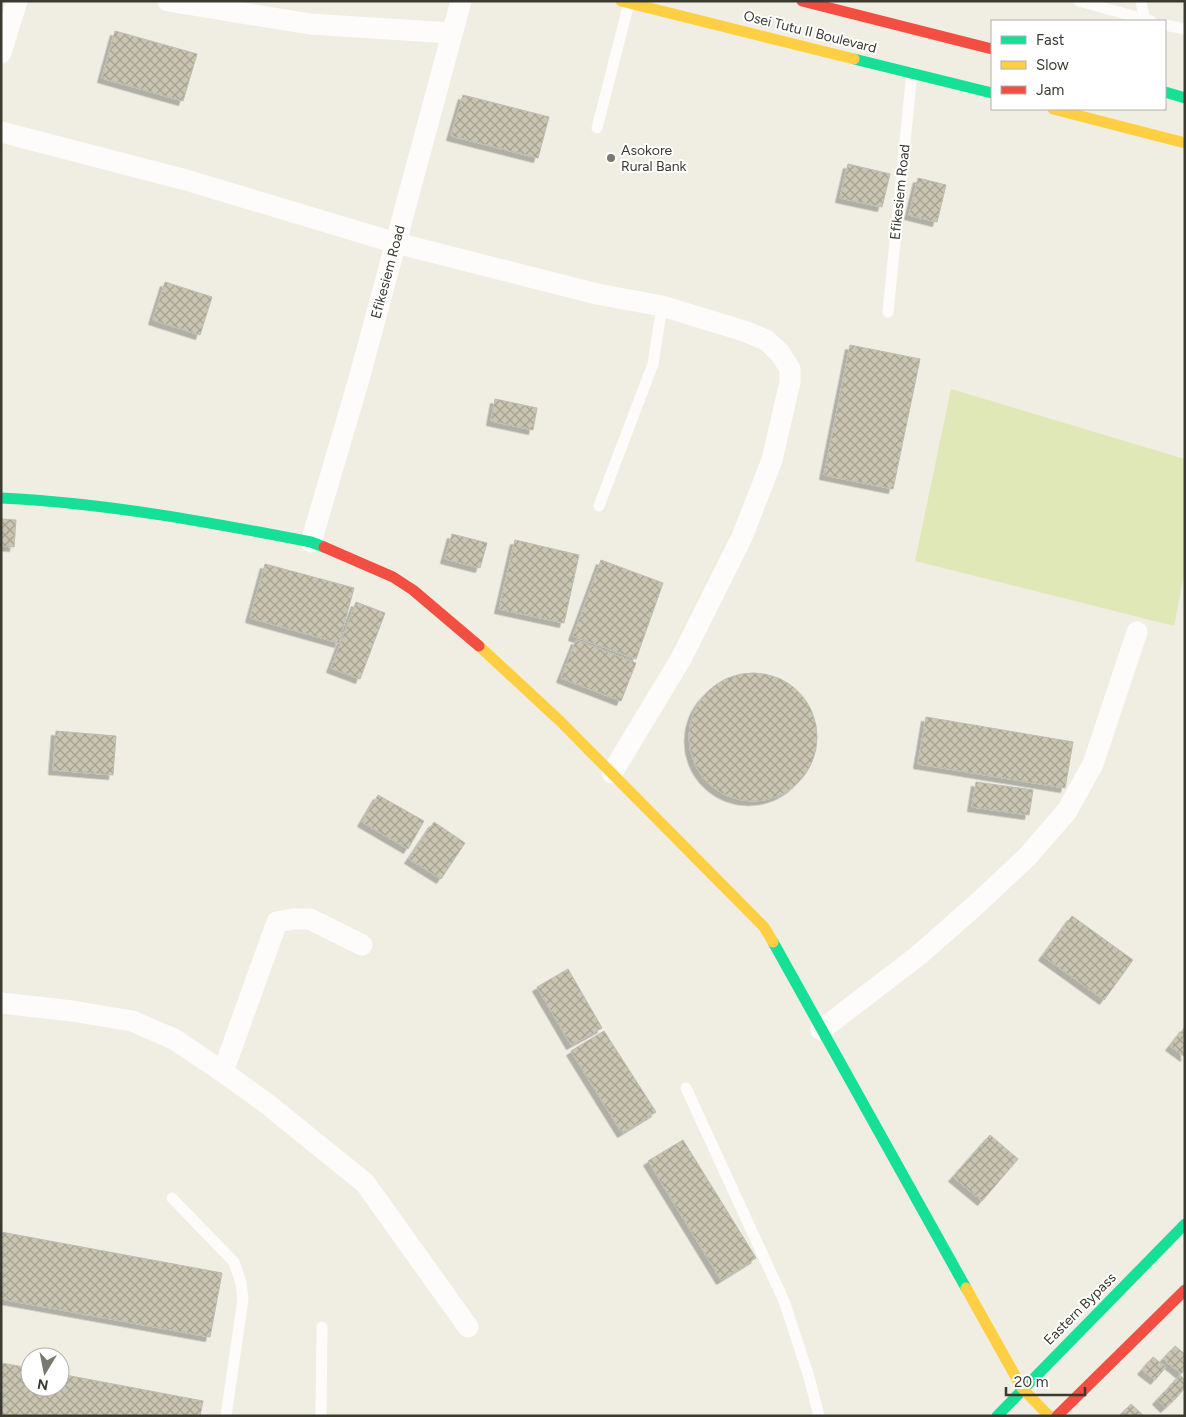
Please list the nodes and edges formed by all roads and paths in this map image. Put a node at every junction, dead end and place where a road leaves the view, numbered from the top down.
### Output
1 (17, 1) edge
2 (168, 1) edge
3 (461, 1) edge
4 (802, 1) edge
5 (1079, 1) edge
6 (1141, 1) edge
7 (625, 2) edge
8 (1144, 20) edge
9 (1147, 20) edge
10 (1166, 24) edge
11 (1185, 29) edge
12 (452, 33) junction
13 (991, 49) edge
14 (1, 53) edge
15 (912, 72) junction
16 (1166, 92) edge
17 (991, 93) edge
18 (1185, 98) edge
19 (1057, 110) edge
20 (597, 128) dead end
21 (1, 132) edge
22 (1185, 143) edge
23 (396, 243) junction
24 (662, 306) junction
25 (888, 312) dead end
26 (1, 498) edge
27 (599, 506) dead end
28 (311, 542) junction
29 (1137, 632) dead end
30 (612, 773) junction
31 (362, 945) dead end
32 (1, 1003) edge
33 (821, 1030) junction
34 (223, 1072) junction
35 (686, 1088) dead end
36 (172, 1198) dead end
37 (1185, 1224) edge
38 (1185, 1290) edge
39 (468, 1326) dead end
40 (322, 1327) dead end
41 (1022, 1388) junction
42 (226, 1416) edge
43 (321, 1416) edge
44 (818, 1416) edge
45 (996, 1416) edge
46 (1049, 1416) edge
47 (1057, 1416) edge

1 - 14 street
2 - 12 street
3 - 12 street, Efikesiem Road
4 - 13 main road, Osei Tutu II Boulevard
5 - 8 lane
6 - 9 lane
7 - 15 main road, Osei Tutu II Boulevard
7 - 20 lane
10 - 11 lane
12 - 23 street, Efikesiem Road
15 - 17 main road, Osei Tutu II Boulevard
15 - 25 lane, Efikesiem Road
16 - 18 main road
19 - 22 main road
21 - 23 street
23 - 24 street
23 - 28 street, Efikesiem Road
24 - 27 lane
24 - 30 street
26 - 28 main road
28 - 30 main road
29 - 33 street
30 - 33 main road
31 - 34 street
32 - 34 street
33 - 41 main road
34 - 39 street
35 - 44 lane
36 - 42 lane
37 - 41 main road, Eastern Bypass
38 - 47 main road
40 - 43 lane
41 - 45 main road, Eastern Bypass
41 - 46 main road

